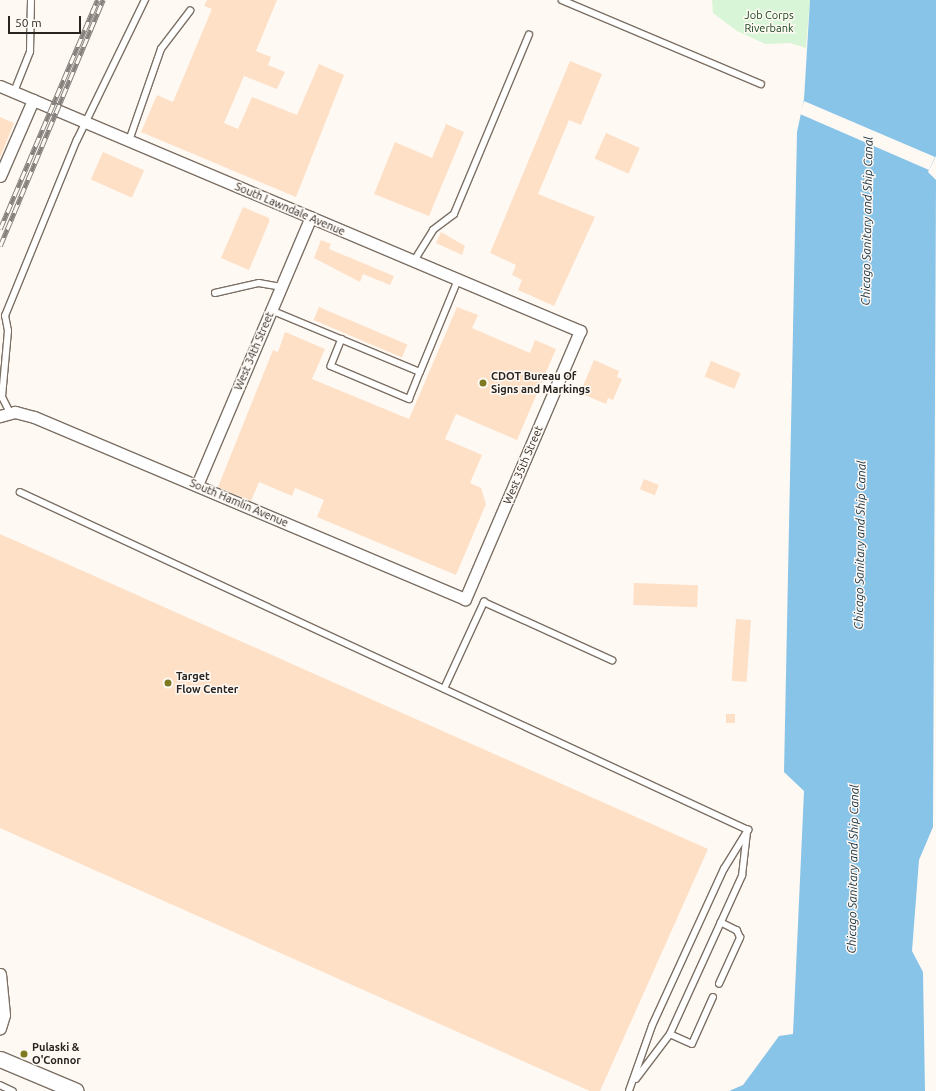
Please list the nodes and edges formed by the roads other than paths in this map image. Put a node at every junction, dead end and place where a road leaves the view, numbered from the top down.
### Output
1 (31, 0) edge
2 (145, 0) edge
3 (562, 0) edge
4 (190, 11) dead end
5 (529, 35) dead end
6 (761, 84) dead end
7 (0, 86) edge
8 (14, 92) junction
9 (33, 100) junction
10 (86, 122) junction
11 (129, 141) junction
12 (1, 172) edge
13 (311, 218) junction
14 (414, 261) junction
15 (458, 280) junction
16 (281, 287) junction
17 (215, 293) dead end
18 (271, 310) junction
19 (580, 331) joint
20 (342, 340) junction
21 (420, 372) junction
22 (5, 414) edge
23 (197, 485) junction
24 (20, 492) dead end
25 (465, 599) joint
26 (612, 660) dead end
27 (444, 689) junction
28 (748, 830) junction
29 (721, 923) junction
30 (0, 974) edge
31 (719, 984) dead end
32 (713, 997) dead end
33 (0, 1028) edge
34 (670, 1034) junction
35 (2, 1063) edge
36 (633, 1083) junction
37 (0, 1085) edge
38 (12, 1091) edge
39 (76, 1091) edge
40 (630, 1091) edge

1 - 8 lane
2 - 10 lane
3 - 6 lane
4 - 11 lane
5 - 14 lane
7 - 8 street, South Lawndale Avenue
8 - 9 street, South Lawndale Avenue
9 - 10 street, South Lawndale Avenue
9 - 12 street
10 - 11 street, South Lawndale Avenue
10 - 22 lane
11 - 13 street, South Lawndale Avenue
13 - 14 street, South Lawndale Avenue
13 - 16 street, West 34th Street
14 - 15 street, South Lawndale Avenue
15 - 19 street, South Lawndale Avenue
15 - 21 lane
16 - 17 lane
16 - 18 street, West 34th Street
18 - 20 lane
18 - 23 street, West 34th Street
19 - 25 street, West 35th Street
20 - 21 lane
20 - 21 lane
22 - 23 street, South Hamlin Avenue
23 - 25 street, South Hamlin Avenue
24 - 27 lane
26 - 27 lane
27 - 28 lane
28 - 29 lane
28 - 36 lane
29 - 31 lane
29 - 34 lane
30 - 33 street
32 - 34 lane
34 - 36 lane
35 - 39 main road
36 - 40 lane
37 - 38 lane

